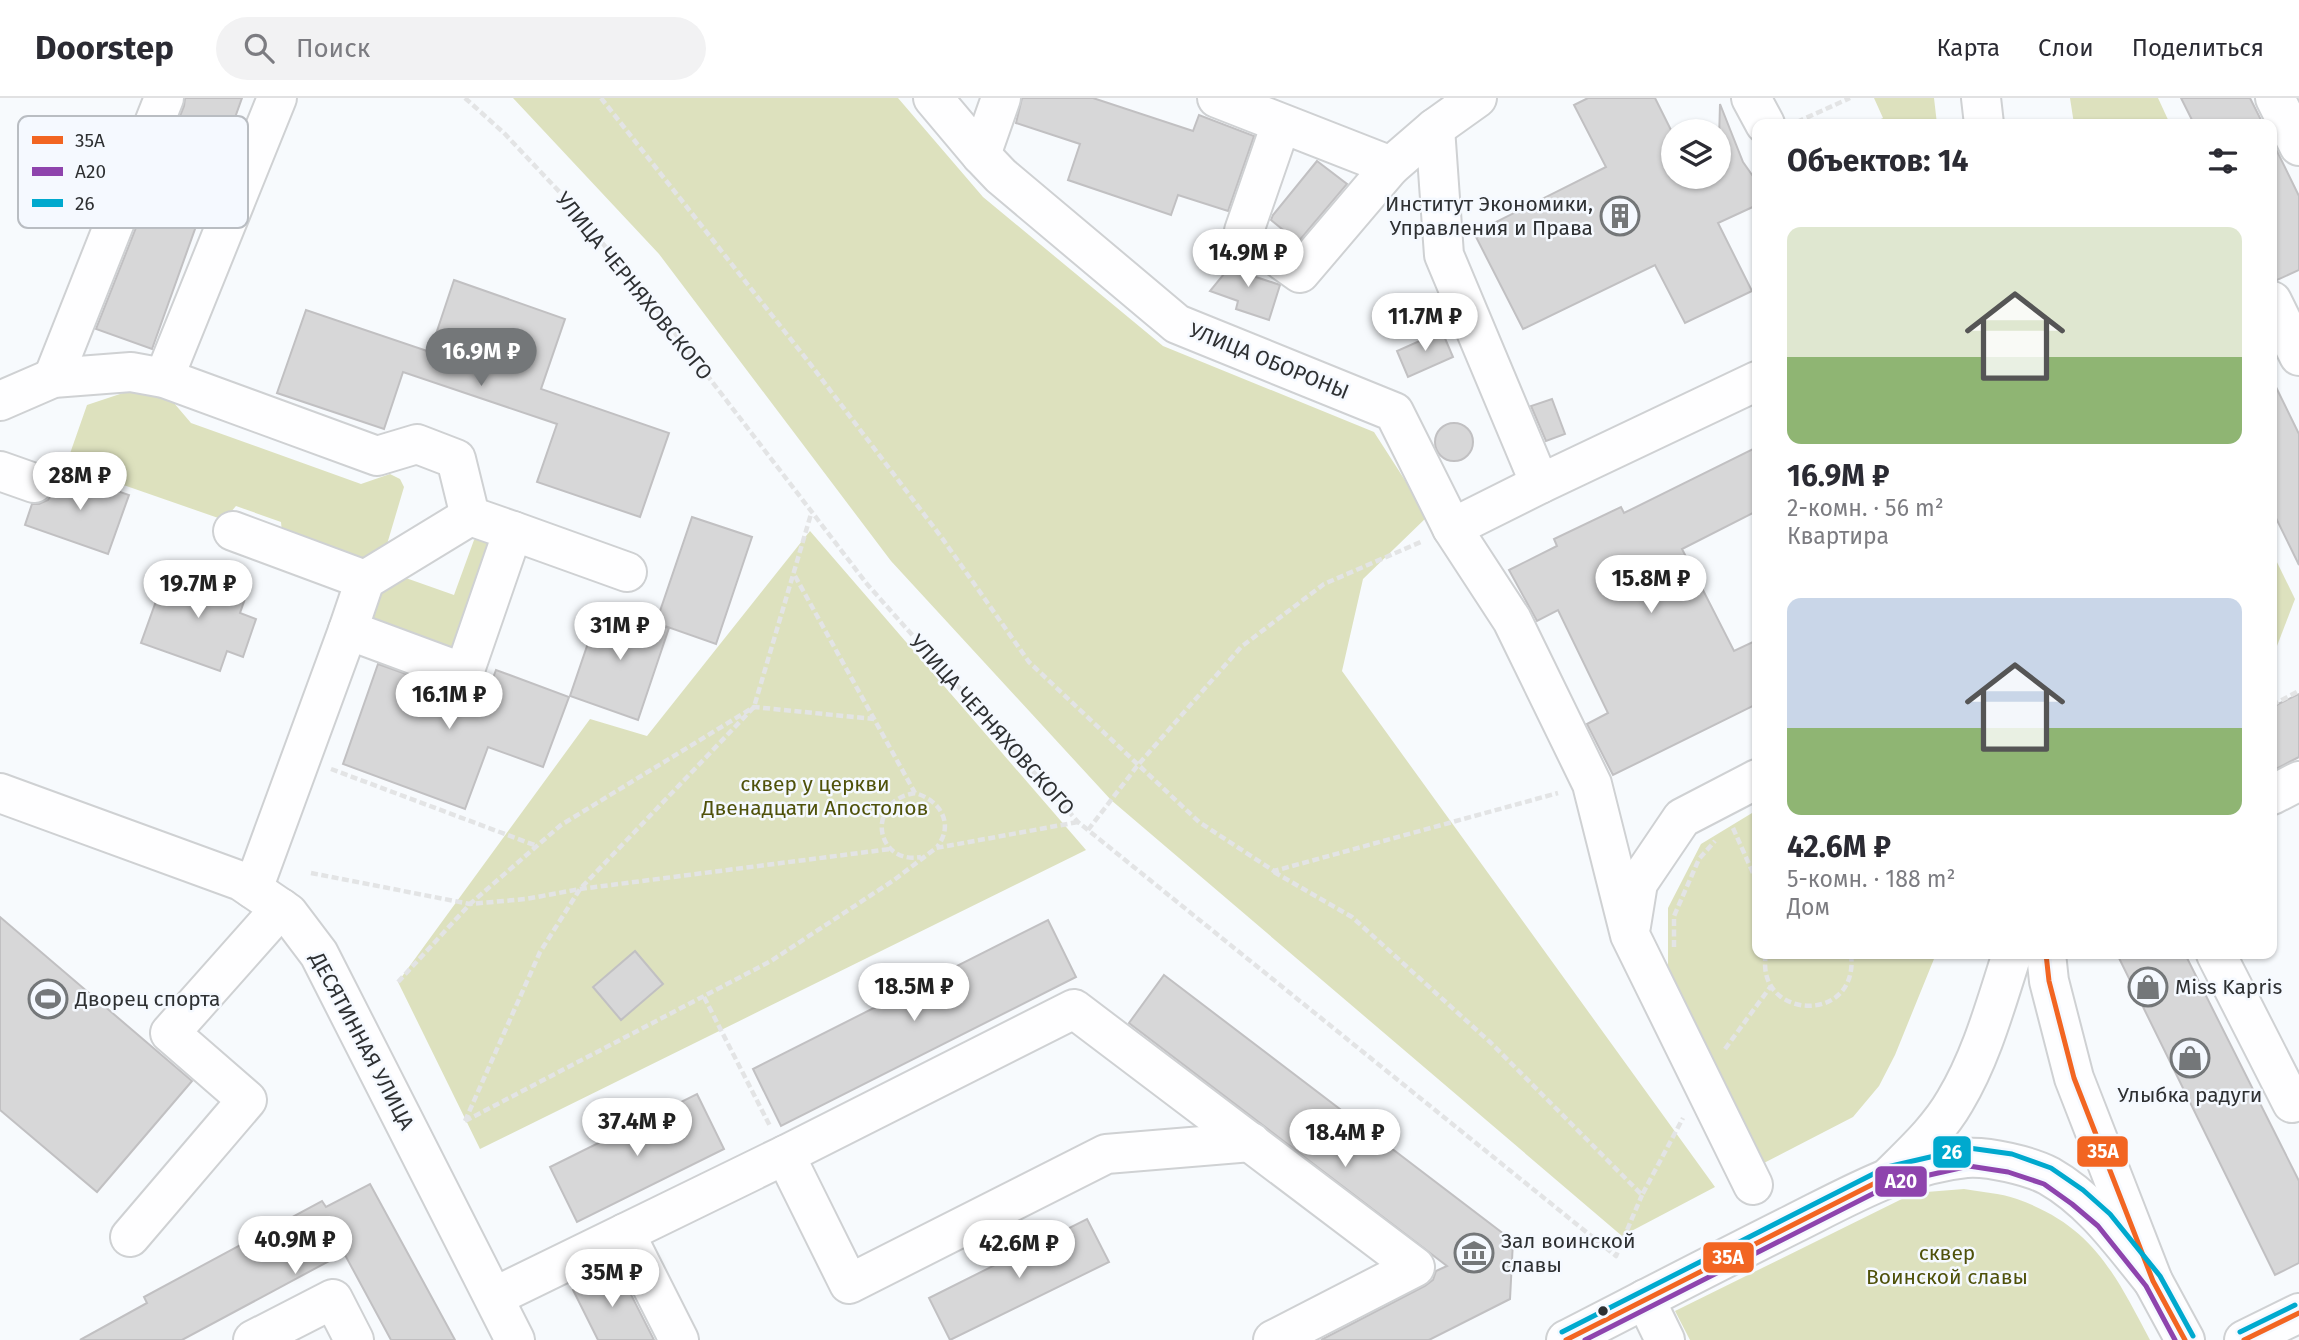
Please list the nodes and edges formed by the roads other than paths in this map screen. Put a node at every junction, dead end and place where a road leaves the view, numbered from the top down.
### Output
1 (164, 98) edge
2 (277, 98) edge
3 (933, 98) edge
4 (1001, 98) edge
5 (1217, 98) edge
6 (1478, 98) edge
7 (1751, 98) edge
8 (1981, 98) edge
9 (2275, 98) edge
10 (157, 116) edge
11 (1762, 119) edge
12 (1983, 119) edge
13 (1281, 124) junction
14 (1435, 128) junction
15 (2299, 146) edge
16 (981, 155) junction
17 (1391, 166) junction
18 (248, 170) edge
19 (112, 228) edge
20 (225, 228) edge
21 (2299, 284) edge
22 (2277, 296) edge
23 (2277, 310) edge
24 (2299, 356) edge
25 (52, 378) junction
26 (164, 378) junction
27 (1752, 383) edge
28 (0, 401) edge
29 (1539, 484) junction
30 (470, 516) junction
31 (1452, 528) junction
32 (233, 531) dead end
33 (513, 531) junction
34 (627, 572) dead end
35 (365, 580) junction
36 (348, 630) junction
37 (2299, 781) edge
38 (1752, 782) edge
39 (2277, 792) edge
40 (0, 793) edge
41 (267, 898) junction
42 (1630, 935) junction
43 (2010, 959) edge
44 (2047, 959) edge
45 (2219, 959) edge
46 (2299, 1101) edge
47 (1251, 1142) junction
48 (785, 1155) junction
49 (1891, 1175) junction
50 (1753, 1185) dead end
51 (625, 1233) junction
52 (130, 1237) dead end
53 (2153, 1281) junction
54 (494, 1297) junction
55 (1644, 1299) junction
56 (2299, 1312) edge
57 (253, 1340) edge
58 (354, 1340) edge
59 (515, 1340) edge
60 (679, 1340) edge
61 (1273, 1340) edge
62 (1566, 1340) edge
63 (1665, 1340) edge
64 (2185, 1340) edge
65 (2244, 1340) edge

1 - 10 street
2 - 18 street
3 - 16 street, УЛИЦА ОБОРОНЫ
4 - 16 street
5 - 13 street
6 - 14 street
7 - 11 street
8 - 12 street
9 - 15 street
13 - 17 street
13 - 17 street
14 - 17 street
14 - 29 street
16 - 31 street, УЛИЦА ОБОРОНЫ
19 - 25 street
20 - 26 street
21 - 22 street
23 - 24 street
25 - 26 street
25 - 28 street
26 - 30 street
27 - 29 street
29 - 31 street
30 - 33 street
30 - 35 street
31 - 42 street, УЛИЦА ОБОРОНЫ
32 - 35 street
33 - 34 street
33 - 36 street
35 - 36 street
36 - 41 street
37 - 39 street
38 - 42 street
40 - 41 street, ДЕСЯТИННАЯ УЛИЦА
41 - 52 street
41 - 54 street, ДЕСЯТИННАЯ УЛИЦА
42 - 50 street, УЛИЦА ОБОРОНЫ
43 - 49 street
44 - 53 street
45 - 46 street
47 - 48 street
47 - 48 street
47 - 61 street
48 - 51 street
49 - 53 street
49 - 55 street
51 - 54 street
51 - 60 street
53 - 64 street
54 - 59 street, ДЕСЯТИННАЯ УЛИЦА
55 - 62 street
55 - 63 street
56 - 65 street
57 - 58 street

